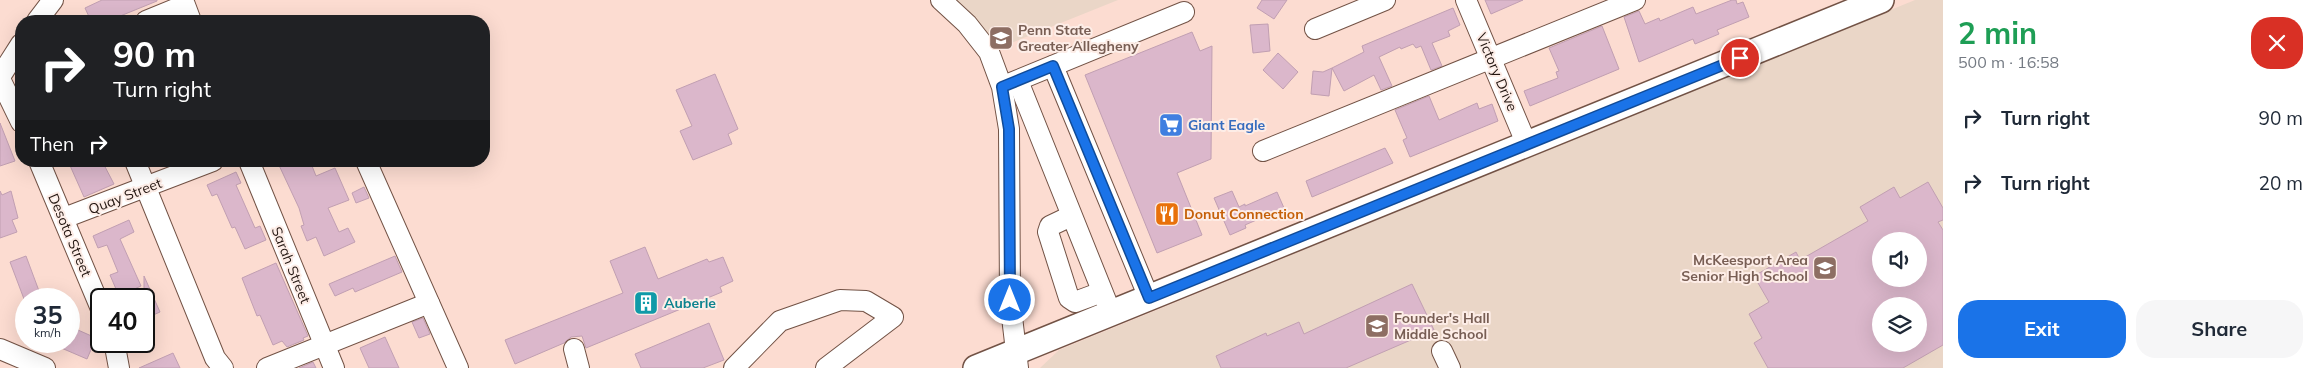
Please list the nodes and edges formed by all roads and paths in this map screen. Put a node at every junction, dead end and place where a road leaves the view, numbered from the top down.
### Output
1 (53, 0) edge
2 (940, 0) edge
3 (1385, 0) edge
4 (1466, 0) edge
5 (1635, 0) edge
6 (1881, 0) edge
7 (1184, 12) dead end
8 (42, 15) edge
9 (161, 15) edge
10 (189, 15) edge
11 (1315, 30) dead end
12 (15, 54) edge
13 (1490, 58) junction
14 (1053, 66) junction
15 (15, 72) edge
16 (0, 78) edge
17 (1010, 84) junction
18 (15, 109) edge
19 (1527, 145) junction
20 (1263, 151) dead end
21 (42, 167) edge
22 (137, 167) edge
23 (198, 167) edge
24 (251, 167) edge
25 (369, 167) edge
26 (146, 188) junction
27 (1071, 216) junction
28 (64, 218) junction
29 (92, 288) edge
30 (1149, 298) junction
31 (1107, 303) junction
32 (431, 307) junction
33 (324, 345) junction
34 (0, 349) edge
35 (116, 353) edge
36 (1017, 360) edge
37 (45, 368) edge
38 (119, 368) edge
39 (223, 368) edge
40 (267, 368) edge
41 (334, 368) edge
42 (458, 368) edge
43 (734, 368) edge
44 (826, 368) edge
45 (976, 368) edge

1 - 8 street
2 - 17 street
3 - 11 street
4 - 13 street, Victory Drive
5 - 13 street
6 - 19 main road
7 - 14 street
9 - 10 street
12 - 16 street
13 - 19 street, Victory Drive
13 - 20 street
14 - 17 street
14 - 30 street
15 - 16 street
16 - 18 street
17 - 27 street
17 - 36 street
19 - 30 main road
21 - 28 street, Desota Street
22 - 26 street
23 - 26 street, Quay Street
24 - 33 street, Sarah Street
25 - 32 street
26 - 28 street, Quay Street
26 - 39 street
27 - 31 street
27 - 31 street
28 - 29 street, Desota Street
30 - 31 main road
31 - 36 main road
32 - 33 street
32 - 42 street
33 - 40 street
33 - 41 street, Sarah Street
34 - 37 street
35 - 38 street
36 - 45 main road
43 - 44 street

